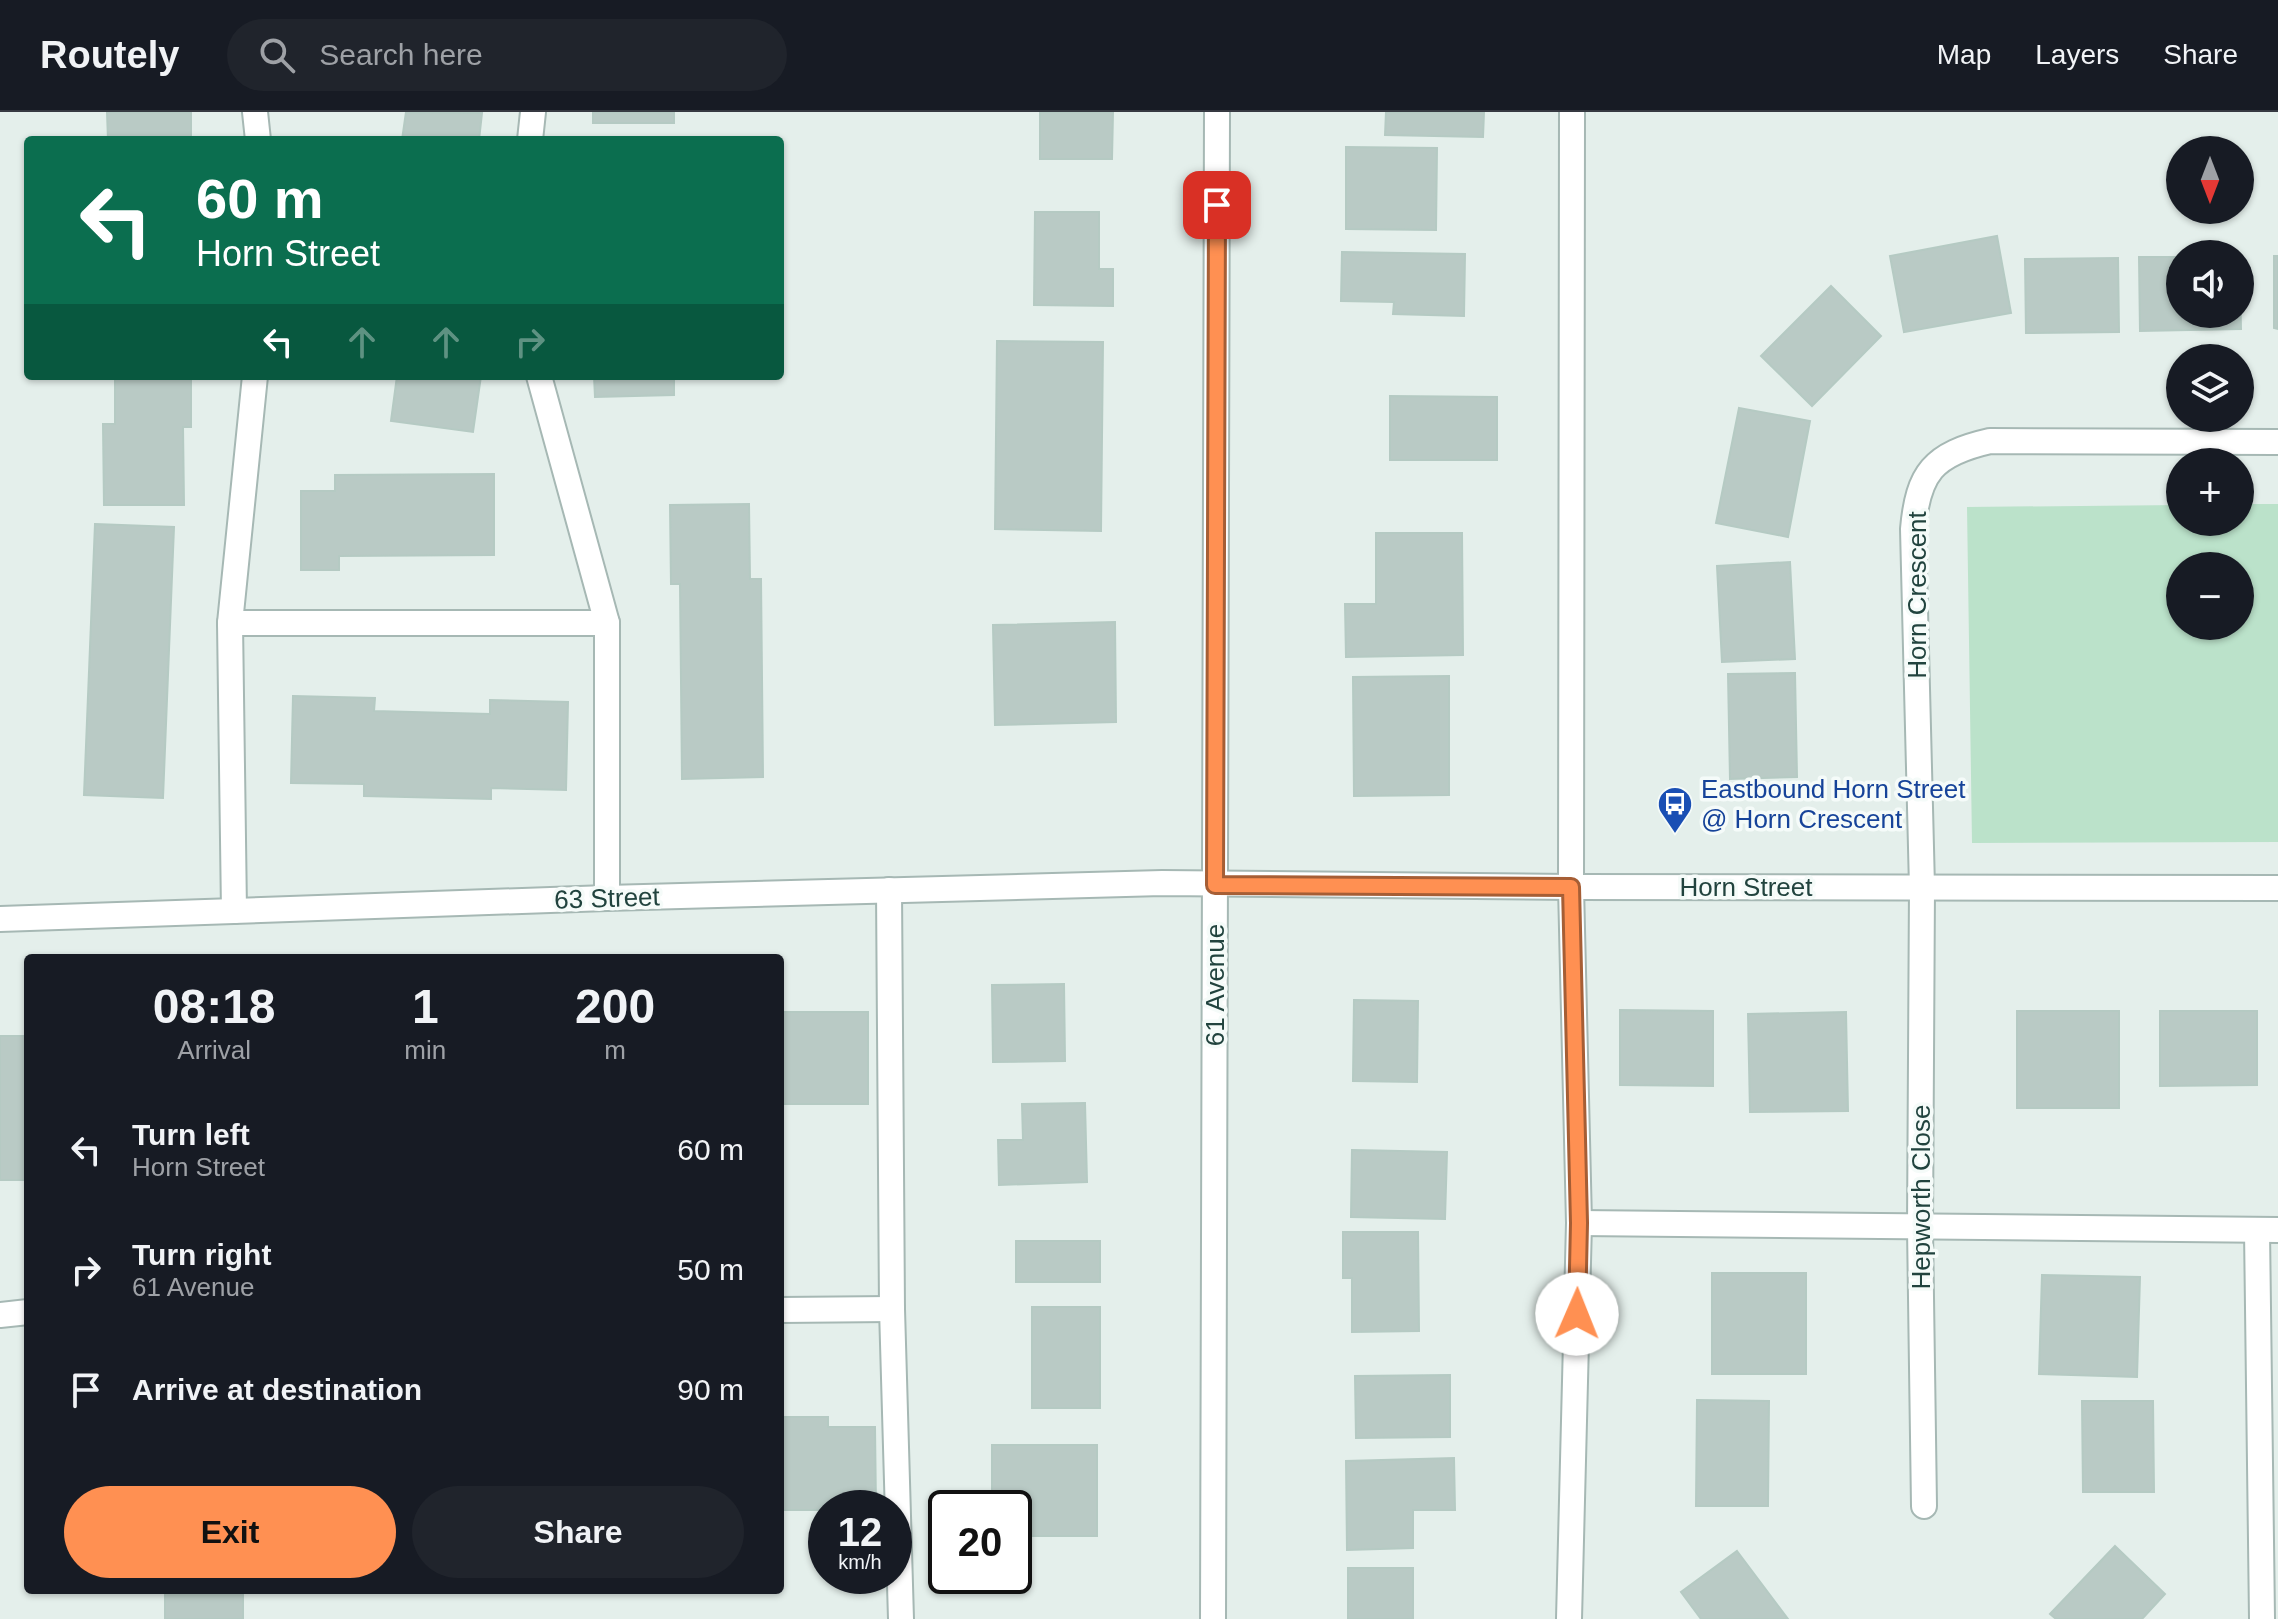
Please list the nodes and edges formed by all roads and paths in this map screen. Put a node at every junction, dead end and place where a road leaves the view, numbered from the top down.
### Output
1 (255, 112) edge
2 (533, 112) edge
3 (1217, 112) edge
4 (1572, 112) edge
5 (258, 136) edge
6 (530, 136) edge
7 (255, 380) edge
8 (540, 380) edge
9 (2278, 442) edge
10 (230, 623) junction
11 (607, 623) junction
12 (1215, 885) junction
13 (1571, 887) junction
14 (1922, 887) junction
15 (2278, 888) edge
16 (889, 890) junction
17 (607, 898) junction
18 (234, 911) junction
19 (0, 919) edge
20 (1579, 1223) junction
21 (1920, 1228) junction
22 (2267, 1230) edge
23 (892, 1309) junction
24 (784, 1310) edge
25 (24, 1312) edge
26 (0, 1315) edge
27 (1924, 1506) dead end
28 (901, 1619) edge
29 (1213, 1619) edge
30 (1569, 1619) edge
31 (2262, 1619) edge

1 - 5 street
2 - 6 street
3 - 12 street, 61 Avenue
4 - 13 street
7 - 10 street
8 - 11 street
9 - 14 street, Horn Crescent
10 - 11 street
10 - 18 street
11 - 17 street
12 - 13 street, Horn Street
12 - 16 street, 63 Street
12 - 29 street, 61 Avenue
13 - 14 street, Horn Street
13 - 20 street
14 - 15 street, Horn Street
14 - 21 street, Hepworth Close
16 - 17 street, 63 Street
16 - 23 street
17 - 18 street, 63 Street
18 - 19 street, 63 Street
20 - 21 street
20 - 30 street
21 - 22 street
21 - 27 street, Hepworth Close
22 - 31 street
23 - 24 street
23 - 28 street
25 - 26 street

